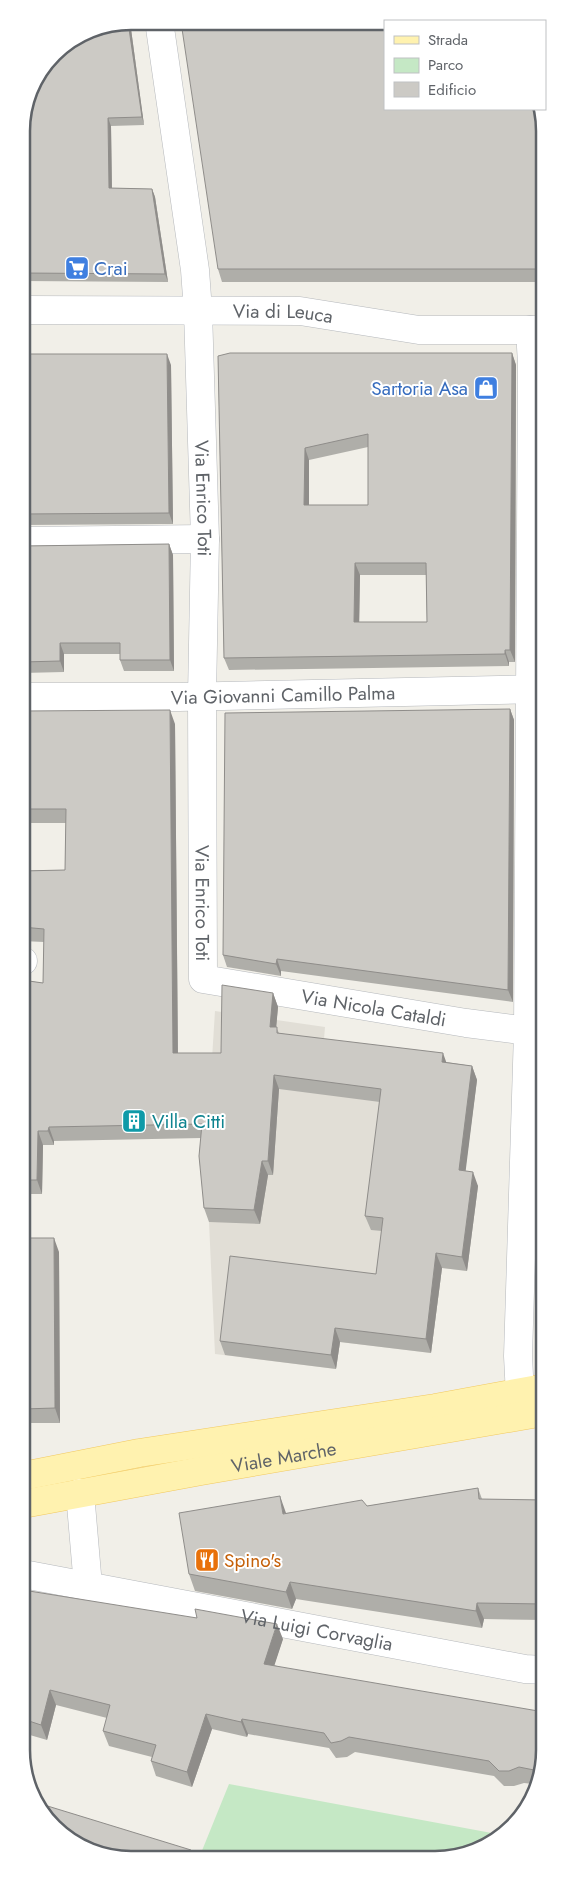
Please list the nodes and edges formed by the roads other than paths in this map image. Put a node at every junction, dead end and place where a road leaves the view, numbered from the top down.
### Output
1 (160, 30) edge
2 (30, 310) edge
3 (198, 311) junction
4 (536, 330) edge
5 (205, 539) junction
6 (30, 541) edge
7 (536, 626) edge
8 (536, 689) edge
9 (202, 696) junction
10 (30, 698) edge
11 (203, 979) joint
12 (536, 1033) edge
13 (532, 1402) edge
14 (30, 1475) edge
15 (80, 1493) junction
16 (30, 1503) edge
17 (30, 1575) edge
18 (88, 1586) junction
19 (536, 1670) edge

1 - 3 street, Via Enrico Toti
2 - 3 street, Via di Leuca
3 - 4 street, Via di Leuca
3 - 5 street, Via Enrico Toti
4 - 7 street
5 - 6 street
5 - 9 street, Via Enrico Toti
8 - 9 street, Via Giovanni Camillo Palma
9 - 10 street, Via Giovanni Camillo Palma
9 - 11 street, Via Enrico Toti
11 - 12 street, Via Nicola Cataldi
12 - 13 street
13 - 14 main road, Viale Marche
13 - 15 main road, Viale Marche
15 - 16 main road, Viale Marche
15 - 18 street
17 - 18 street, Via Luigi Corvaglia
18 - 19 street, Via Luigi Corvaglia

